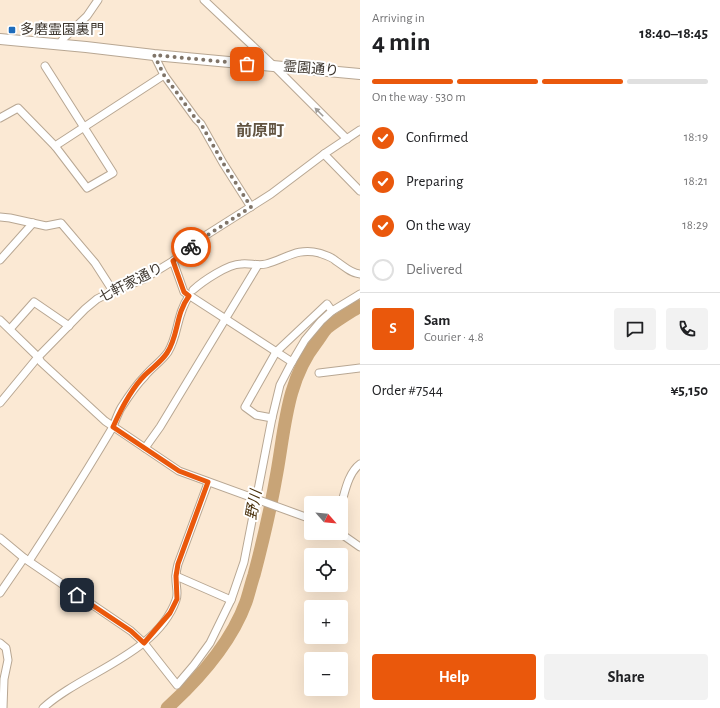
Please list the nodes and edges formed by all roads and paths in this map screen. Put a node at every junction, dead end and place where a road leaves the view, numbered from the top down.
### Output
1 (98, 0) edge
2 (205, 0) edge
3 (0, 39) edge
4 (59, 45) junction
5 (154, 55) junction
6 (45, 66) dead end
7 (274, 66) junction
8 (360, 74) edge
9 (164, 75) junction
10 (0, 118) edge
11 (84, 127) junction
12 (360, 130) edge
13 (347, 139) junction
14 (55, 146) junction
15 (324, 154) junction
16 (360, 190) edge
17 (251, 207) junction
18 (0, 217) edge
19 (33, 223) junction
20 (0, 260) edge
21 (173, 261) junction
22 (258, 265) junction
23 (360, 274) edge
24 (113, 291) junction
25 (191, 293) junction
26 (360, 294) edge
27 (332, 311) junction
28 (0, 320) edge
29 (225, 320) junction
30 (68, 326) junction
31 (10, 329) junction
32 (276, 352) junction
33 (38, 357) junction
34 (292, 362) junction
35 (360, 368) edge
36 (318, 373) dead end
37 (0, 402) edge
38 (272, 418) junction
39 (113, 427) junction
40 (144, 448) junction
41 (360, 464) edge
42 (208, 482) junction
43 (344, 496) edge
44 (257, 500) junction
45 (304, 516) edge
46 (0, 538) edge
47 (348, 538) edge
48 (359, 546) edge
49 (26, 560) junction
50 (176, 576) junction
51 (0, 592) edge
52 (231, 600) junction
53 (0, 643) edge
54 (144, 643) junction
55 (4, 708) edge
56 (43, 708) edge

1 - 4 street
2 - 7 street
3 - 4 street, 霊園通り
4 - 5 street, 霊園通り
5 - 7 street, 霊園通り
5 - 9 street
6 - 11 street
7 - 8 street, 霊園通り
13 -> 7 street
9 - 11 street
9 - 17 street
10 - 14 street
11 - 14 street
11 - 14 street
12 - 13 street, 七軒家通り
13 - 15 street, 七軒家通り
15 - 16 street
15 - 17 street, 七軒家通り
17 - 21 street, 七軒家通り
18 - 19 street
19 - 20 street
19 - 24 street
21 - 24 street, 七軒家通り
21 - 25 street
22 - 23 street
22 - 25 street
22 - 29 street
24 - 30 street, 七軒家通り
25 - 29 street
25 - 39 street
26 - 27 street
27 - 32 street
27 - 34 street
28 - 31 street
29 - 32 street
29 - 40 street
30 - 31 street
30 - 33 street, 七軒家通り
31 - 33 street
32 - 34 street
32 - 38 street
33 - 37 street, 七軒家通り
33 - 39 street
34 - 38 street
35 - 36 street
38 - 44 street
39 - 40 street
39 - 49 street
40 - 42 street
41 - 43 street
42 - 44 street
42 - 50 street
44 - 45 street
44 - 52 street
46 - 49 street
47 - 48 street
49 - 51 street
49 - 54 street
50 - 52 street
50 - 54 street
52 - 54 street
53 - 55 street
54 - 56 street

